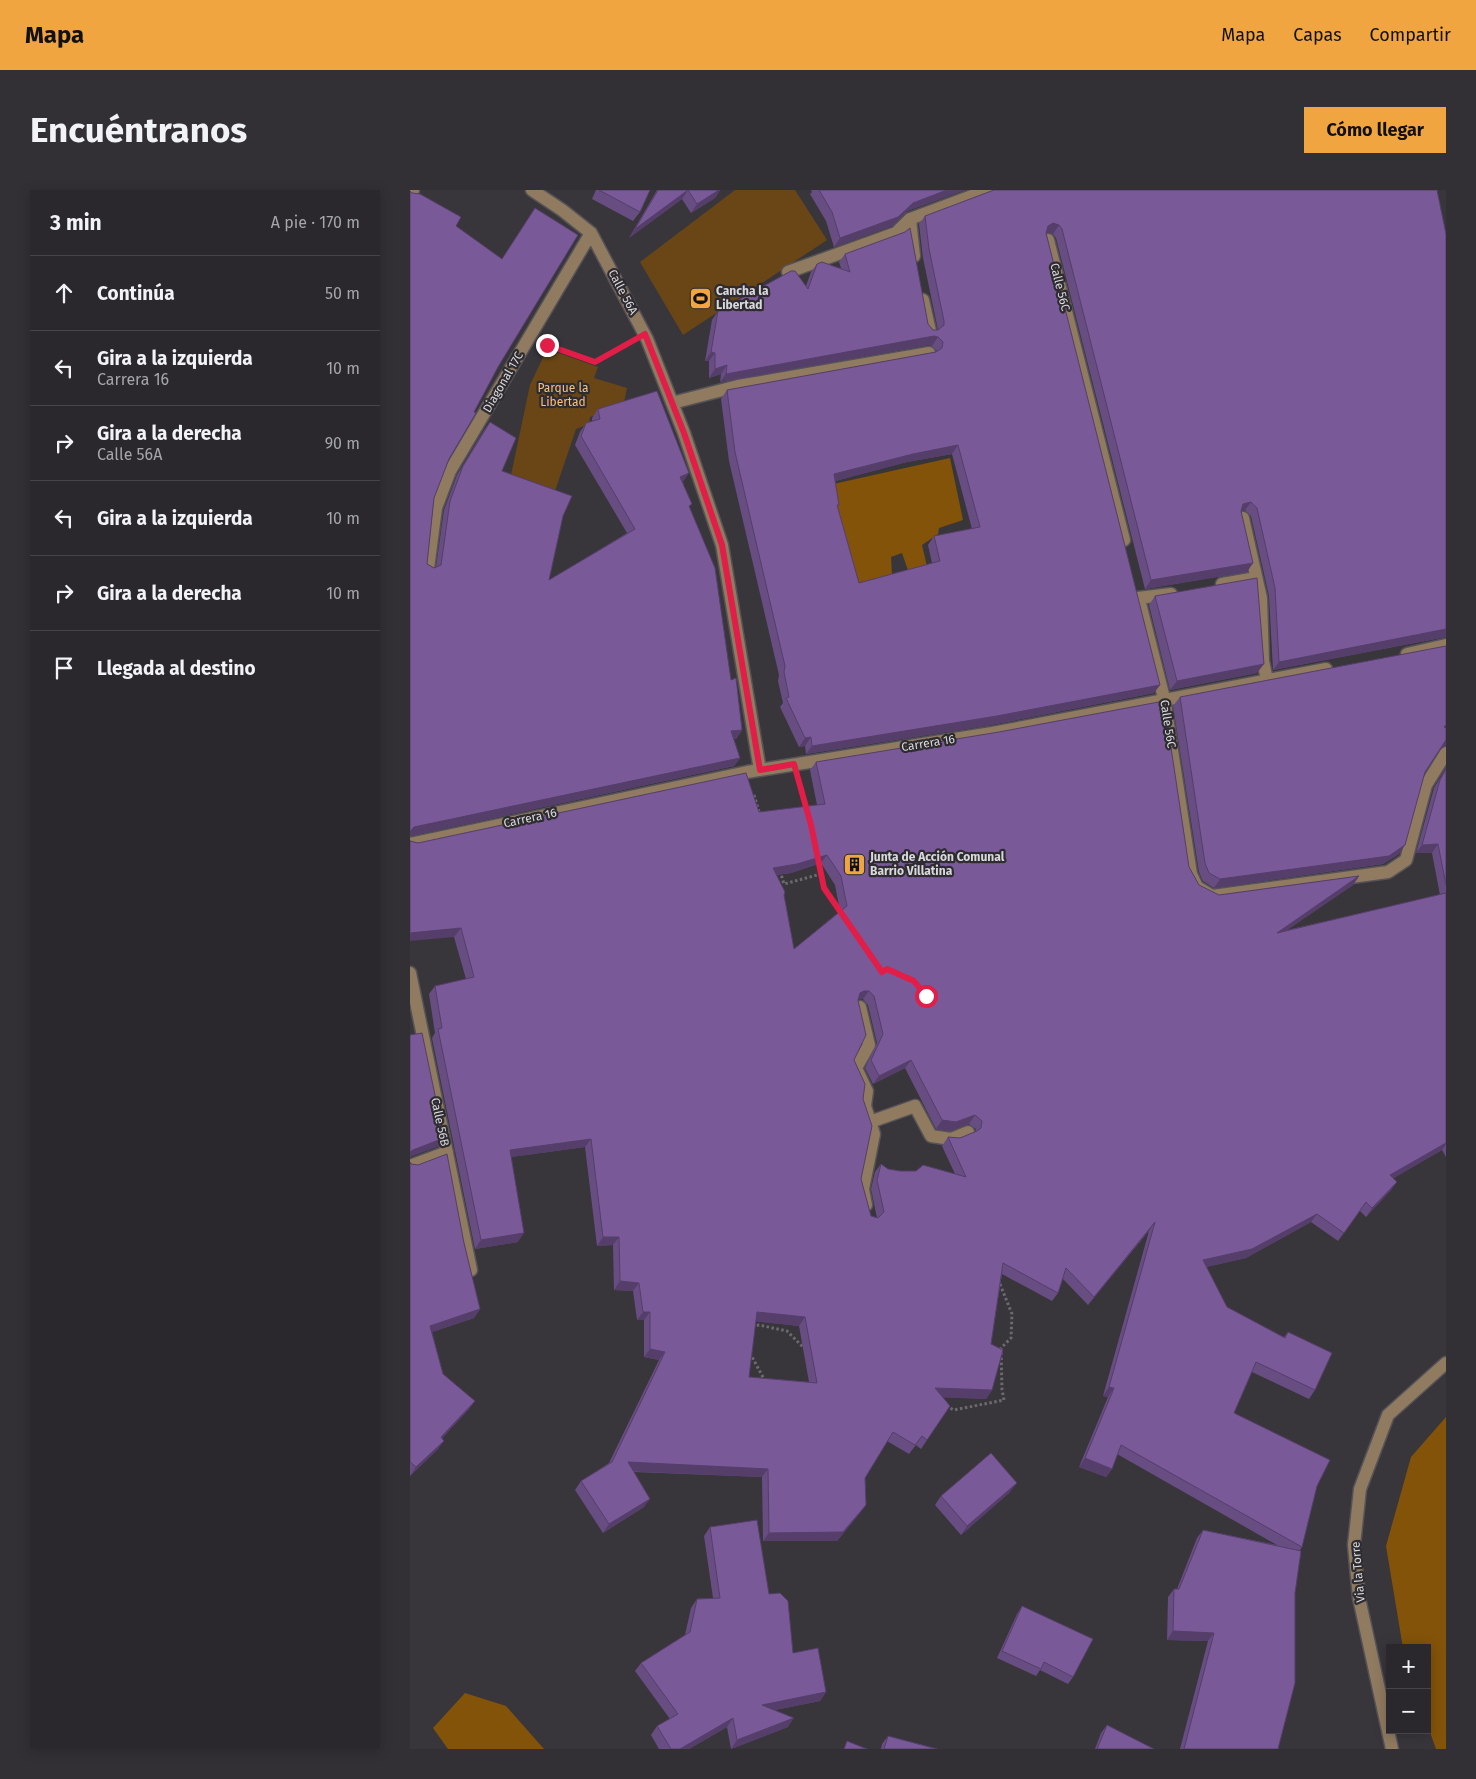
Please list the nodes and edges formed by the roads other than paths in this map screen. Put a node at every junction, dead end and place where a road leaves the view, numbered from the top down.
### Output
1 (413, 190) edge
2 (532, 190) edge
3 (988, 190) edge
4 (410, 195) edge
5 (910, 219) junction
6 (591, 233) junction
7 (1048, 240) edge
8 (916, 268) edge
9 (788, 272) edge
10 (920, 285) edge
11 (930, 331) edge
12 (929, 353) edge
13 (672, 403) junction
14 (1243, 518) edge
15 (1126, 551) edge
16 (428, 569) edge
17 (1256, 578) junction
18 (1211, 587) edge
19 (1183, 592) edge
20 (1446, 645) edge
21 (1398, 656) edge
22 (1341, 666) edge
23 (1267, 680) junction
24 (1164, 698) junction
25 (1446, 753) edge
26 (753, 771) junction
27 (410, 844) edge
28 (410, 973) edge
29 (860, 1007) edge
30 (870, 1122) junction
31 (968, 1132) edge
32 (870, 1150) junction
33 (447, 1152) junction
34 (410, 1166) edge
35 (879, 1168) edge
36 (870, 1219) edge
37 (471, 1270) edge
38 (1446, 1363) edge
39 (1392, 1749) edge

1 - 4 street
2 - 6 street, Calle 56A
3 - 5 street
5 - 8 street
5 - 9 street
6 - 13 street, Calle 56A
6 - 16 street, Diagonal 17C
7 - 15 street, Calle 56C
10 - 11 street
12 - 13 street
13 - 26 street, Calle 56A
14 - 17 street
17 - 18 street
17 - 23 street
19 - 24 street, Calle 56C
20 - 21 street
22 - 23 street, Carrera 16
23 - 24 street, Carrera 16
24 - 25 street, Calle 56C
24 - 26 street, Carrera 16
26 - 27 street, Carrera 16
28 - 33 street, Calle 56B
29 - 30 street
30 - 31 street
30 - 32 street
32 - 35 street
32 - 36 street
33 - 34 street
33 - 37 street, Calle 56B
38 - 39 street, Via la Torre

